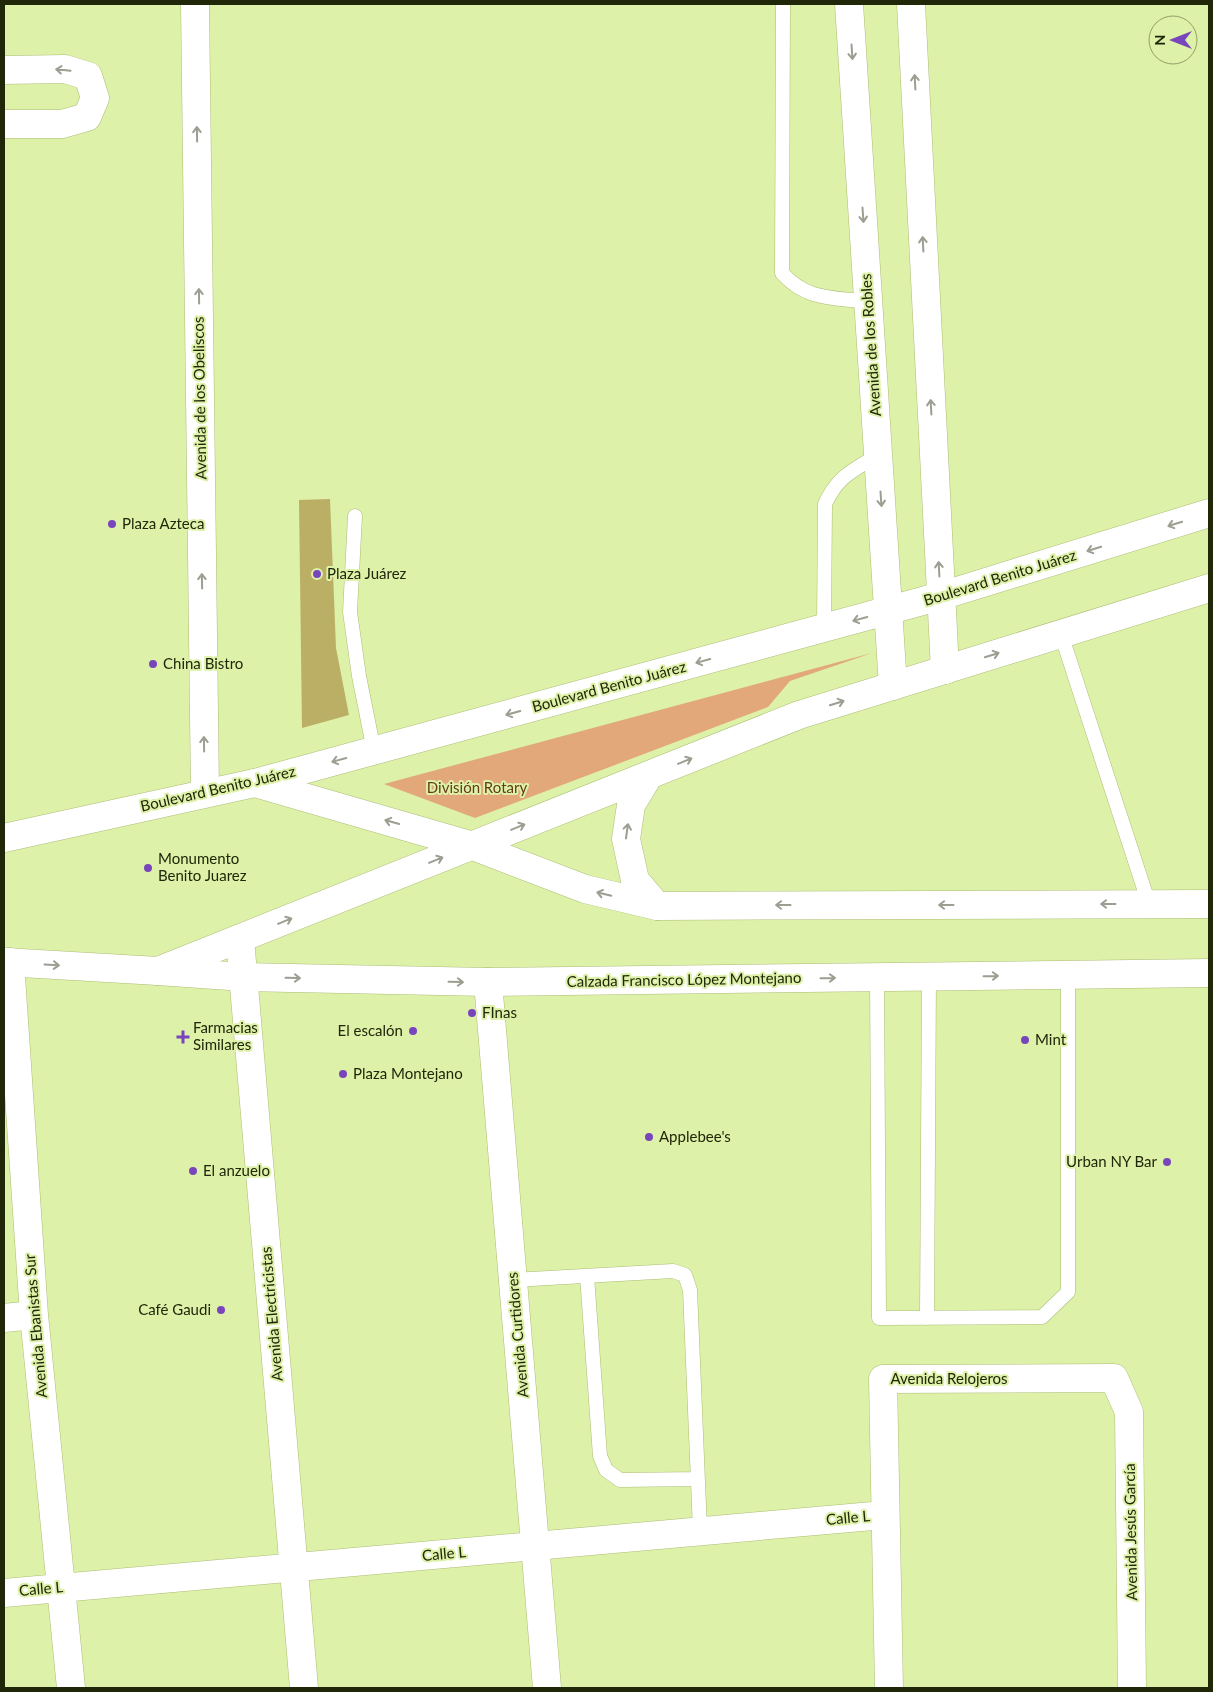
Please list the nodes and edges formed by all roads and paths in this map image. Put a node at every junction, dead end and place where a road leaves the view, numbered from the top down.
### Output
1 (196, 4) edge
2 (784, 4) edge
3 (849, 4) edge
4 (911, 4) edge
5 (4, 70) edge
6 (4, 124) edge
7 (868, 302) junction
8 (878, 455) junction
9 (1209, 513) edge
10 (355, 516) dead end
11 (1209, 588) edge
12 (941, 596) junction
13 (888, 611) junction
14 (824, 628) junction
15 (1061, 634) junction
16 (945, 670) junction
17 (893, 686) junction
18 (374, 751) junction
19 (649, 775) junction
20 (255, 783) junction
21 (205, 792) junction
22 (4, 838) edge
23 (473, 846) junction
24 (1149, 904) junction
25 (1209, 904) edge
26 (656, 906) junction
27 (240, 939) junction
28 (7, 962) edge
29 (158, 971) junction
30 (1209, 973) edge
31 (1068, 975) junction
32 (244, 977) junction
33 (877, 977) junction
34 (929, 977) junction
35 (488, 982) junction
36 (588, 1276) junction
37 (513, 1280) junction
38 (34, 1314) junction
39 (4, 1318) edge
40 (927, 1318) junction
41 (1114, 1378) joint
42 (698, 1479) junction
43 (884, 1515) junction
44 (700, 1530) junction
45 (535, 1547) junction
46 (293, 1567) junction
47 (62, 1587) junction
48 (4, 1592) edge
49 (71, 1688) edge
50 (304, 1688) edge
51 (547, 1688) edge
52 (889, 1688) edge
53 (1132, 1688) edge

21 -> 1 street, Avenida de los Obeliscos
2 - 7 lane
3 -> 7 street, Avenida de los Robles
12 -> 4 street
6 -> 5 street
7 - 8 street, Avenida de los Robles
8 -> 13 street, Avenida de los Robles
8 - 14 lane
9 -> 12 street, Boulevard Benito Juárez
10 - 18 lane
11 - 15 street
12 - 13 street, Boulevard Benito Juárez
12 - 16 street
13 -> 14 street, Boulevard Benito Juárez
13 - 17 street, Avenida de los Robles
14 -> 18 street, Boulevard Benito Juárez
16 -> 15 street
15 - 24 lane
16 - 17 street
19 -> 17 street
18 -> 20 street, Boulevard Benito Juárez
23 -> 19 street
26 -> 19 street
20 - 21 street, Boulevard Benito Juárez
23 -> 20 street
21 - 22 street, Boulevard Benito Juárez
26 -> 23 street
27 -> 23 street
24 - 25 street
24 -> 26 street
27 - 29 street
27 - 32 street, Avenida Electricistas
28 -> 29 street, Calzada Francisco López Montejano
28 - 38 street, Avenida Ebanistas Sur
29 - 32 street, Calzada Francisco López Montejano
30 - 31 street, Calzada Francisco López Montejano
34 -> 31 street, Calzada Francisco López Montejano
31 - 40 lane
32 -> 35 street, Calzada Francisco López Montejano
32 - 46 street, Avenida Electricistas
33 - 34 street, Calzada Francisco López Montejano
35 -> 33 street, Calzada Francisco López Montejano
33 - 40 lane
34 - 40 lane
35 - 37 street, Avenida Curtidores
36 - 37 lane
36 - 42 lane
36 - 42 lane
37 - 45 street, Avenida Curtidores
38 - 39 street
38 - 47 street, Avenida Ebanistas Sur
41 - 43 street, Avenida Relojeros
41 - 53 street, Avenida Jesús García
42 - 44 lane
43 - 44 street, Calle L
43 - 52 street, Avenida Relojeros
44 - 45 street, Calle L
45 - 46 street, Calle L
45 - 51 street, Avenida Curtidores
46 - 47 street, Calle L
46 - 50 street, Avenida Electricistas
47 - 48 street, Calle L
47 - 49 street, Avenida Ebanistas Sur

